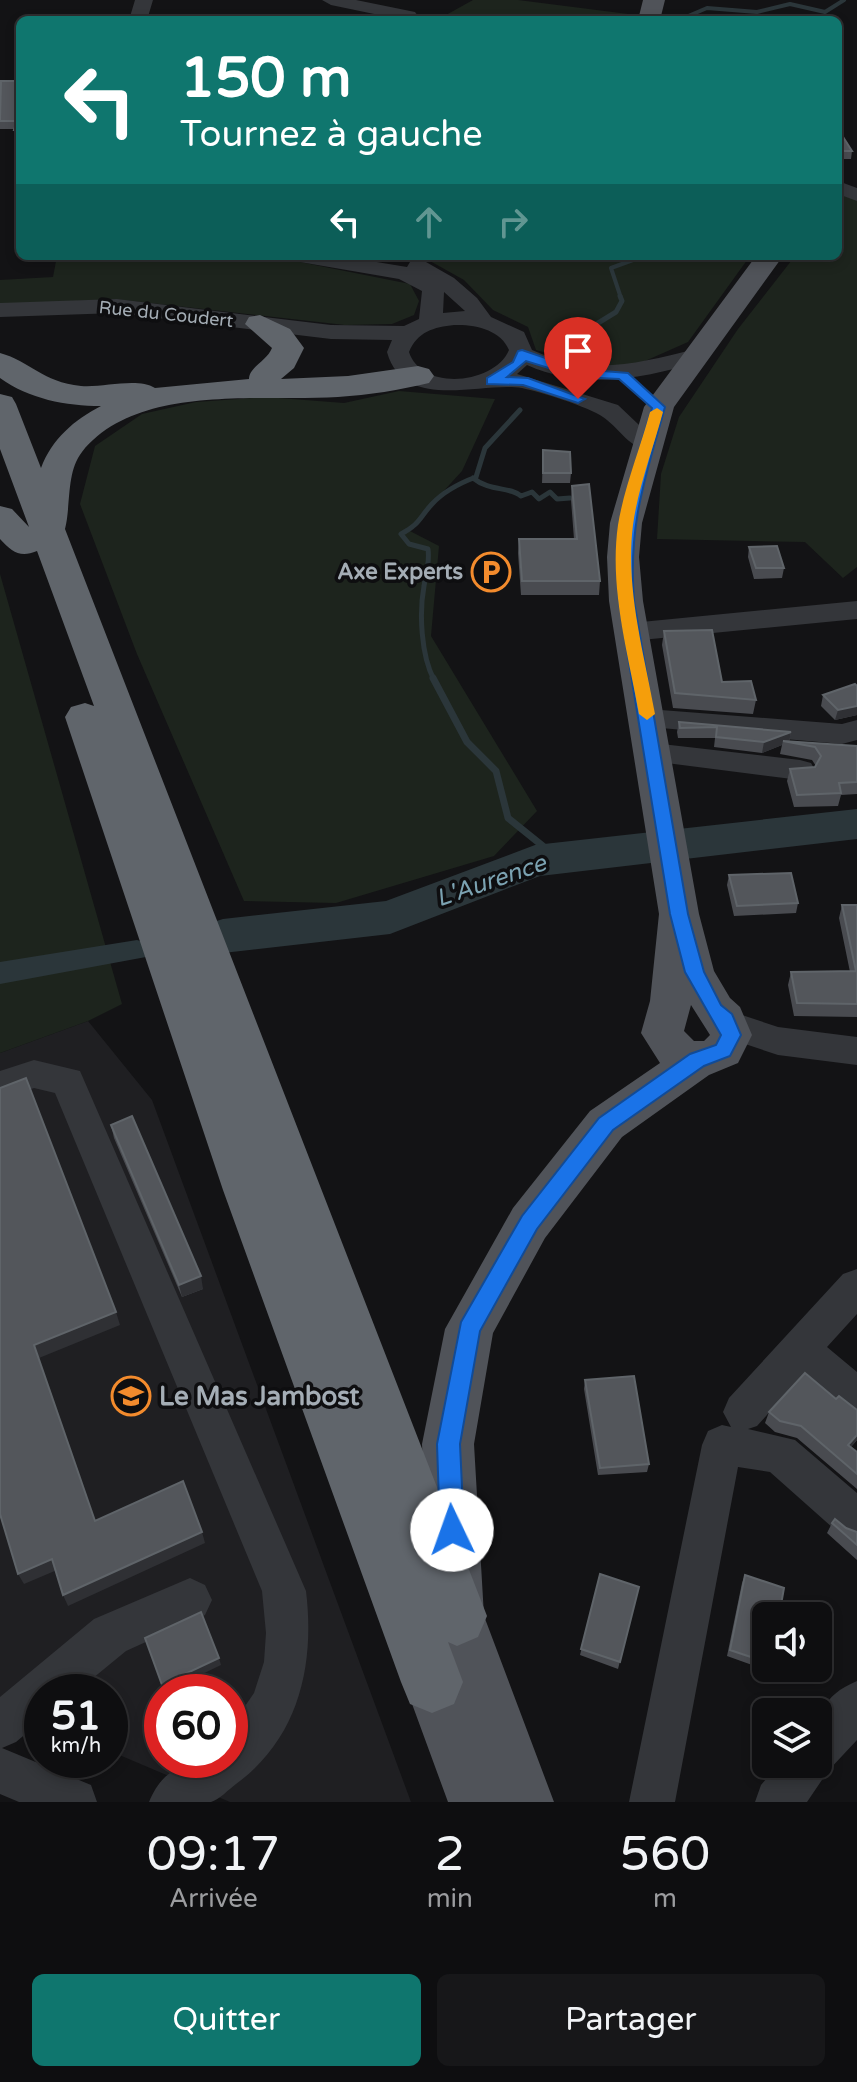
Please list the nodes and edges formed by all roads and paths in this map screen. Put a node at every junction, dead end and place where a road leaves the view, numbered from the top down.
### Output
1 (331, 0) edge
2 (409, 16) dead end
3 (325, 260) edge
4 (376, 260) edge
5 (767, 260) edge
6 (0, 310) edge
7 (482, 320) junction
8 (260, 324) junction
9 (411, 349) junction
10 (522, 354) junction
11 (695, 356) junction
12 (0, 363) edge
13 (623, 376) junction
14 (263, 377) junction
15 (492, 381) junction
16 (0, 404) edge
17 (659, 407) junction
18 (610, 410) junction
19 (646, 443) junction
20 (0, 478) edge
21 (24, 531) edge
22 (857, 610) edge
23 (631, 632) junction
24 (857, 730) edge
25 (650, 736) junction
26 (800, 770) edge
27 (679, 914) junction
28 (716, 1035) junction
29 (857, 1051) edge
30 (0, 1086) edge
31 (857, 1286) edge
32 (800, 1349) junction
33 (857, 1398) edge
34 (743, 1412) dead end
35 (857, 1521) edge
36 (190, 1600) dead end
37 (457, 1616) junction
38 (432, 1682) joint
39 (857, 1704) edge
40 (0, 1726) edge
41 (832, 1735) edge
42 (248, 1743) edge
43 (0, 1770) edge
44 (205, 1778) edge
45 (797, 1778) edge
46 (74, 1802) edge
47 (172, 1802) edge
48 (477, 1802) edge
49 (525, 1802) edge
50 (652, 1802) edge
51 (778, 1802) edge

1 - 2 street
3 - 9 street
4 - 7 street
5 - 11 main road
6 - 8 street, Rue du Coudert
7 - 9 street
7 - 10 street
8 - 9 street, Rue du Coudert
8 - 14 highway
9 - 14 highway
9 - 15 street, Rue du Coudert
9 - 21 highway
10 - 13 street
10 - 15 street
11 - 13 street
11 - 17 main road
12 - 14 highway
13 - 17 street
15 - 18 street
16 - 21 highway
17 - 18 street
17 - 19 main road
18 - 19 street
19 - 23 main road
20 - 21 highway
21 - 37 highway
21 - 38 highway
22 - 23 street
23 - 25 main road
24 - 25 street
25 - 26 street
25 - 27 main road
27 - 28 main road
27 - 28 main road
28 - 29 street
28 - 37 main road
30 - 42 street
31 - 32 street
32 - 33 street
32 - 34 street
35 - 50 street
36 - 40 street
37 - 49 main road
38 - 48 main road
39 - 41 street
43 - 46 street
44 - 47 street
45 - 51 street

